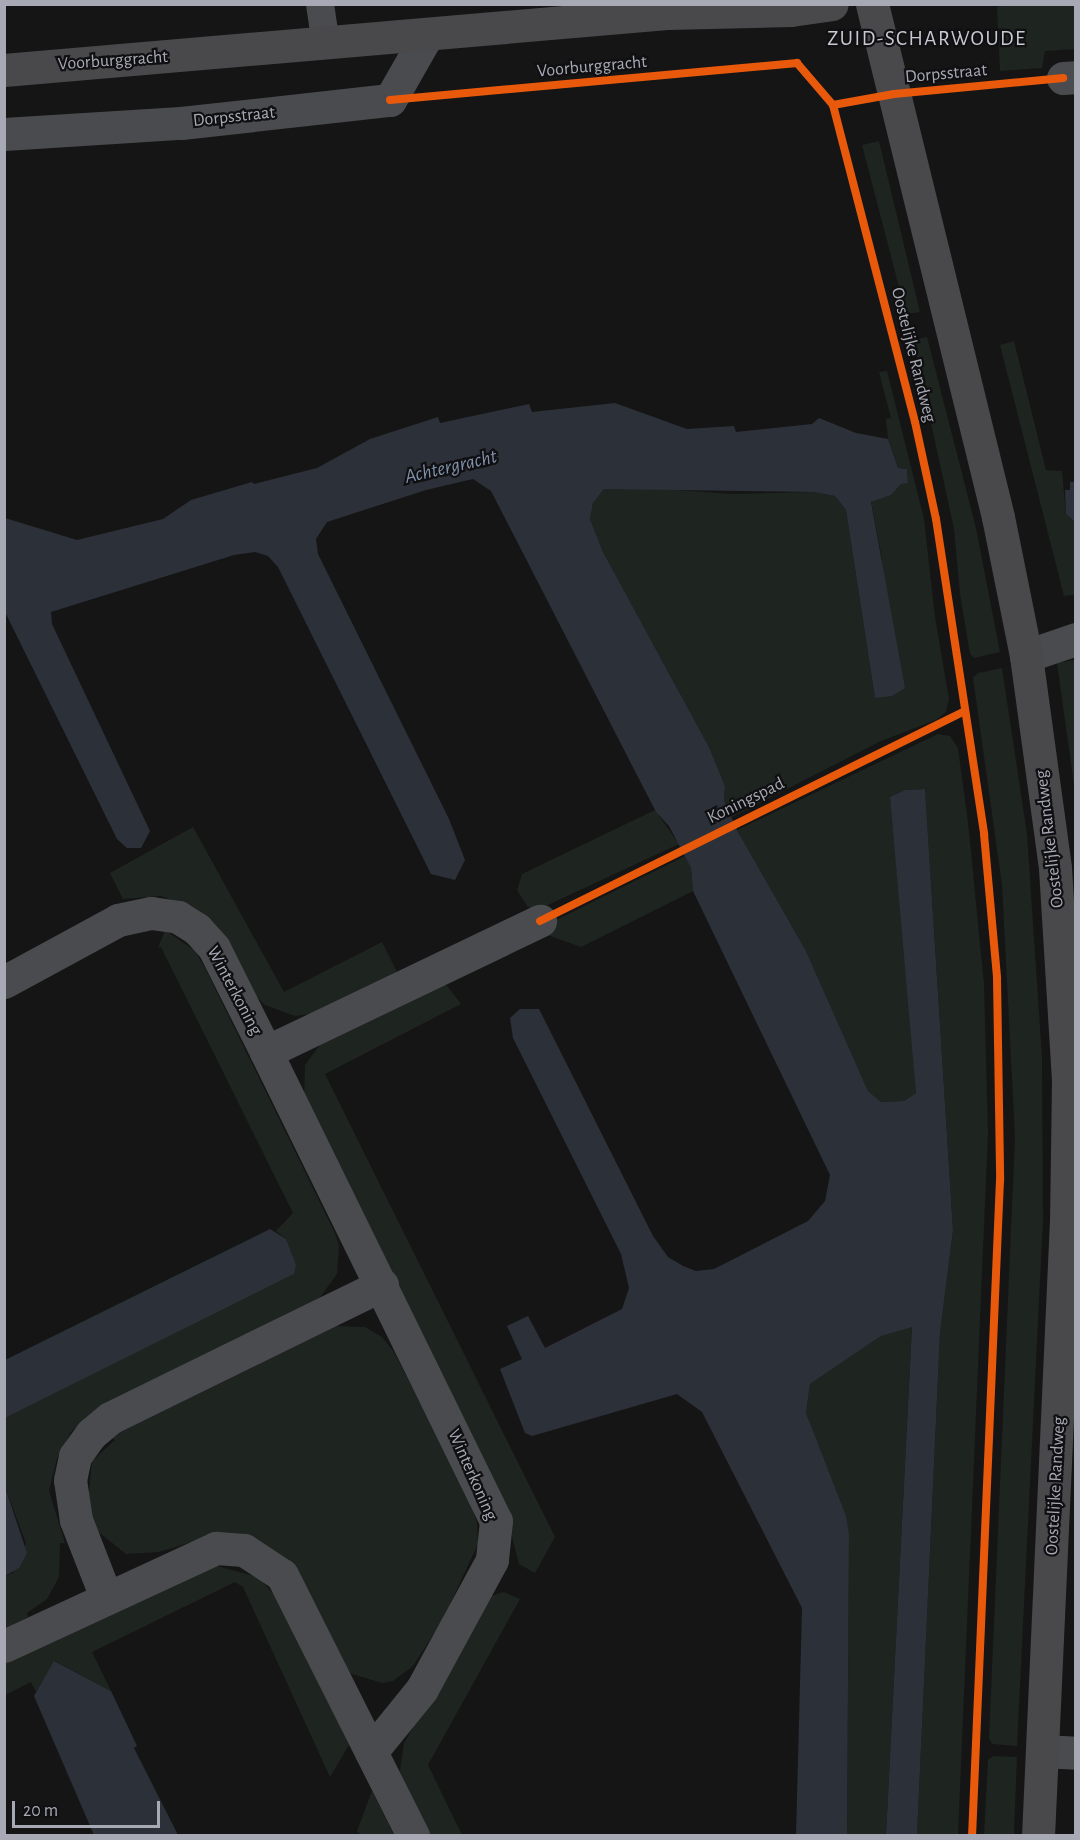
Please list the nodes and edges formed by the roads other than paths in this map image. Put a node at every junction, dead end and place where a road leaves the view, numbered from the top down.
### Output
1 (320, 4) edge
2 (832, 4) edge
3 (872, 4) edge
4 (426, 37) junction
5 (326, 45) junction
6 (4, 70) edge
7 (4, 134) edge
8 (1076, 639) edge
9 (1026, 656) junction
10 (540, 921) dead end
11 (4, 982) edge
12 (267, 1052) junction
13 (382, 1285) junction
14 (106, 1597) junction
15 (4, 1646) edge
16 (371, 1752) junction
17 (1042, 1752) junction
18 (1076, 1753) edge
19 (413, 1836) edge
20 (1038, 1836) edge

1 - 5 lane
2 - 4 street, Voorburggracht
3 - 9 street, Oostelijke Randweg
4 - 5 street, Voorburggracht
4 - 7 street, Dorpsstraat
5 - 6 street, Voorburggracht
8 - 9 street
9 - 17 street, Oostelijke Randweg
10 - 12 street, Winterkoning
11 - 12 street, Winterkoning
12 - 13 street, Winterkoning
13 - 14 street
13 - 16 street, Winterkoning
14 - 15 street
14 - 16 street
16 - 19 street
17 - 18 street
17 - 20 street, Oostelijke Randweg

